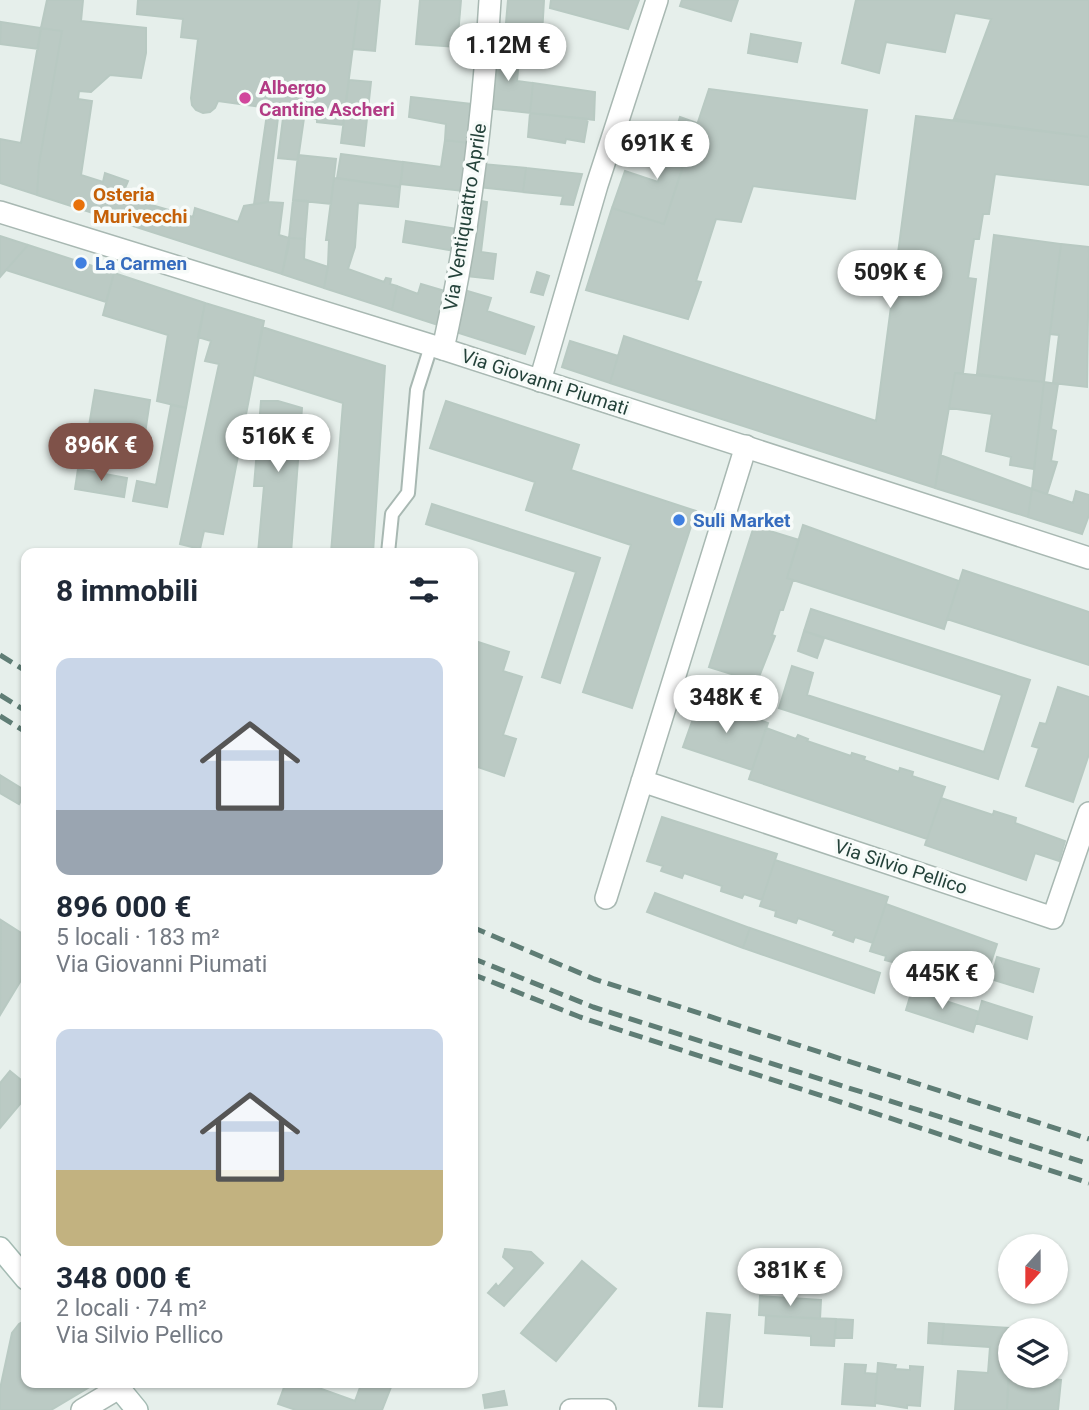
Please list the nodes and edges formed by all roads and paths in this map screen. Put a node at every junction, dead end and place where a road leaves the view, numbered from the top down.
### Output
1 (490, 0) edge
2 (657, 0) edge
3 (0, 212) edge
4 (437, 348) junction
5 (540, 381) junction
6 (746, 446) junction
7 (389, 548) edge
8 (1089, 558) edge
9 (642, 781) junction
10 (1089, 813) edge
11 (606, 898) dead end
12 (0, 1248) edge
13 (21, 1273) edge
14 (113, 1388) edge
15 (119, 1388) edge
16 (82, 1410) edge
17 (137, 1410) edge
18 (571, 1410) edge
19 (605, 1410) edge

1 - 4 street, Via Ventiquattro Aprile
2 - 5 street
3 - 4 street, Via Giovanni Piumati
4 - 5 street, Via Giovanni Piumati
4 - 7 lane
5 - 6 street, Via Giovanni Piumati
6 - 8 street, Via Giovanni Piumati
6 - 9 street
9 - 10 street, Via Silvio Pellico
9 - 11 street
12 - 13 street
14 - 16 street
15 - 17 street
18 - 19 street

